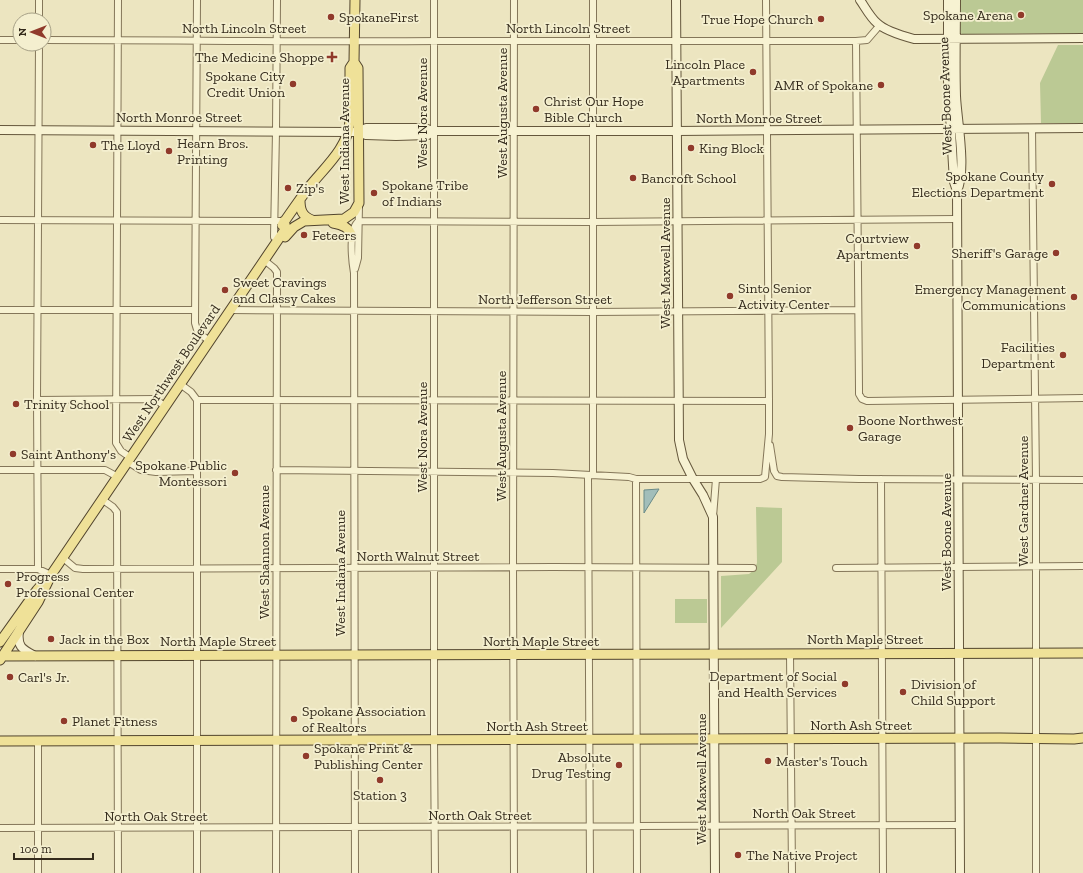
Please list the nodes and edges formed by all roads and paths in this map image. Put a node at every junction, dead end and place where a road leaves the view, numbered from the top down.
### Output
1 (39, 0) edge
2 (118, 0) edge
3 (197, 0) edge
4 (276, 0) edge
5 (355, 0) edge
6 (434, 0) edge
7 (514, 0) edge
8 (593, 0) edge
9 (676, 0) edge
10 (766, 0) edge
11 (860, 0) edge
12 (948, 0) edge
13 (956, 0) edge
14 (39, 12) edge
15 (880, 25) junction
16 (1083, 38) edge
17 (0, 40) edge
18 (12, 40) edge
19 (52, 40) edge
20 (118, 40) junction
21 (197, 40) junction
22 (276, 40) junction
23 (766, 40) junction
24 (856, 40) junction
25 (952, 40) junction
26 (354, 41) junction
27 (434, 41) junction
28 (514, 41) junction
29 (594, 41) junction
30 (676, 41) junction
31 (39, 52) edge
32 (354, 62) junction
33 (1083, 128) edge
34 (955, 129) junction
35 (1032, 129) junction
36 (0, 130) edge
37 (38, 130) junction
38 (118, 130) junction
39 (197, 130) junction
40 (857, 130) junction
41 (276, 131) junction
42 (434, 131) junction
43 (513, 131) junction
44 (593, 131) junction
45 (677, 131) junction
46 (767, 131) junction
47 (348, 132) junction
48 (358, 132) junction
49 (297, 203) junction
50 (359, 203) junction
51 (958, 219) junction
52 (0, 220) edge
53 (38, 220) junction
54 (117, 220) junction
55 (196, 220) junction
56 (858, 220) junction
57 (280, 221) junction
58 (320, 221) junction
59 (434, 221) junction
60 (514, 221) junction
61 (768, 221) junction
62 (359, 222) junction
63 (593, 222) junction
64 (678, 222) junction
65 (352, 237) junction
66 (278, 241) junction
67 (264, 260) junction
68 (354, 272) junction
69 (0, 310) edge
70 (38, 310) junction
71 (117, 310) junction
72 (195, 310) junction
73 (231, 310) junction
74 (768, 310) junction
75 (858, 310) junction
76 (277, 311) junction
77 (354, 311) junction
78 (434, 311) junction
79 (514, 311) junction
80 (592, 312) junction
81 (679, 312) junction
82 (210, 341) junction
83 (180, 384) junction
84 (1083, 398) edge
85 (958, 399) junction
86 (1034, 399) junction
87 (37, 400) junction
88 (116, 400) junction
89 (197, 400) junction
90 (276, 401) junction
91 (354, 401) junction
92 (434, 401) junction
93 (513, 401) junction
94 (592, 401) junction
95 (769, 401) junction
96 (679, 402) junction
97 (166, 407) junction
98 (769, 434) junction
99 (129, 460) junction
100 (0, 470) edge
101 (37, 470) junction
102 (276, 470) junction
103 (196, 471) junction
104 (354, 471) junction
105 (434, 472) junction
106 (513, 473) junction
107 (590, 475) junction
108 (118, 477) junction
109 (692, 479) junction
110 (716, 479) junction
111 (881, 479) junction
112 (959, 479) junction
113 (636, 480) junction
114 (1036, 480) junction
115 (1083, 480) edge
116 (103, 500) junction
117 (713, 517) junction
118 (63, 558) junction
119 (1083, 566) edge
120 (588, 567) junction
121 (636, 567) junction
122 (959, 567) junction
123 (1036, 567) junction
124 (196, 568) junction
125 (276, 568) junction
126 (354, 568) junction
127 (434, 568) junction
128 (513, 568) junction
129 (713, 568) junction
130 (753, 568) dead end
131 (836, 568) dead end
132 (882, 568) junction
133 (38, 569) junction
134 (116, 569) junction
135 (0, 570) edge
136 (51, 575) junction
137 (19, 631) junction
138 (0, 642) edge
139 (1036, 652) junction
140 (790, 653) junction
141 (959, 653) junction
142 (1083, 653) edge
143 (589, 654) junction
144 (713, 654) junction
145 (883, 654) junction
146 (117, 655) junction
147 (354, 655) junction
148 (434, 655) junction
149 (514, 655) junction
150 (637, 655) junction
151 (196, 656) junction
152 (276, 656) junction
153 (36, 657) junction
154 (1, 658) edge
155 (1036, 738) junction
156 (636, 739) junction
157 (714, 739) junction
158 (791, 739) junction
159 (883, 739) junction
160 (959, 739) junction
161 (1080, 739) edge
162 (355, 740) junction
163 (434, 740) junction
164 (514, 740) junction
165 (590, 740) junction
166 (117, 741) junction
167 (276, 741) junction
168 (0, 742) edge
169 (38, 742) junction
170 (196, 742) junction
171 (883, 824) junction
172 (960, 824) junction
173 (792, 825) junction
174 (514, 826) junction
175 (590, 826) junction
176 (636, 826) junction
177 (715, 826) junction
178 (355, 827) junction
179 (435, 827) junction
180 (0, 828) edge
181 (38, 828) junction
182 (118, 828) junction
183 (197, 828) junction
184 (276, 828) junction
185 (38, 873) edge
186 (118, 873) edge
187 (197, 873) edge
188 (276, 873) edge
189 (355, 873) edge
190 (435, 873) edge
191 (514, 873) edge
192 (590, 873) edge
193 (637, 873) edge
194 (715, 873) edge
195 (792, 873) edge
196 (883, 873) edge
197 (960, 873) edge
198 (1036, 873) edge

1 - 14 street
2 - 20 street
3 - 21 street
4 - 22 street
5 - 26 main road, West Indiana Avenue
6 - 27 street, West Nora Avenue
7 - 28 street, West Augusta Avenue
8 - 29 street
9 - 30 main road, West Maxwell Avenue
10 - 23 street
11 - 15 main road
12 - 25 main road, West Boone Avenue
13 - 25 main road, West Boone Avenue
15 - 24 street, North Lincoln Street
15 - 25 main road
16 - 25 main road
17 - 18 street
19 - 20 street, North Lincoln Street
20 - 21 street, North Lincoln Street
20 - 38 street
21 - 22 street, North Lincoln Street
21 - 39 street
22 - 26 street, North Lincoln Street
22 - 41 street
23 - 24 street, North Lincoln Street
23 - 30 street, North Lincoln Street
23 - 46 street
24 - 40 street
25 - 34 main road, West Boone Avenue
26 - 27 street, North Lincoln Street
26 - 32 main road, West Indiana Avenue
27 - 28 street, North Lincoln Street
27 - 42 street, West Nora Avenue
28 - 29 street, North Lincoln Street
28 - 43 street, West Augusta Avenue
29 - 30 street, North Lincoln Street
29 - 44 street
30 - 45 main road, West Maxwell Avenue
31 - 37 street
32 - 47 main road, West Indiana Avenue
32 - 48 main road, West Indiana Avenue
33 - 35 main road, North Monroe Street
34 - 35 main road, North Monroe Street
34 - 40 main road, North Monroe Street
34 - 51 main road, West Boone Avenue
35 - 86 street, West Gardner Avenue
36 - 37 main road, North Monroe Street
37 - 38 main road, North Monroe Street
37 - 53 street
38 - 39 main road, North Monroe Street
38 - 54 street
39 - 41 main road, North Monroe Street
39 - 55 street
40 - 46 main road, North Monroe Street
40 - 56 street
41 - 47 main road, North Monroe Street
41 - 57 street
42 - 43 main road, North Monroe Street
42 - 48 main road, North Monroe Street
42 - 59 street, West Nora Avenue
43 - 44 main road, North Monroe Street
43 - 60 street, West Augusta Avenue
44 - 45 main road, North Monroe Street
44 - 63 street
45 - 46 main road, North Monroe Street
45 - 64 main road, West Maxwell Avenue
46 - 61 street
47 - 48 main road, North Monroe Street
47 - 49 main road
48 - 50 main road, West Indiana Avenue
49 - 57 main road
49 - 58 main road
50 - 58 main road, West Northwest Boulevard
50 - 62 street, West Indiana Avenue
51 - 56 street
51 - 85 main road, West Boone Avenue
52 - 53 street
53 - 54 street
53 - 70 street
54 - 55 street
54 - 71 street
55 - 57 street
55 - 72 street
56 - 61 street
56 - 75 street
57 - 66 main road
58 - 65 main road
58 - 66 main road, West Northwest Boulevard
59 - 60 street
59 - 62 street
59 - 78 street, West Nora Avenue
60 - 63 street
60 - 79 street, West Augusta Avenue
61 - 64 street
61 - 74 street
62 - 65 street, West Indiana Avenue
62 - 68 street, West Indiana Avenue
63 - 64 street
63 - 80 street
64 - 81 main road, West Maxwell Avenue
65 - 68 street, West Indiana Avenue
66 - 67 main road, West Northwest Boulevard
67 - 73 main road, West Northwest Boulevard
67 - 76 street, West Shannon Avenue
68 - 77 street, West Indiana Avenue
69 - 70 street
70 - 71 street
70 - 87 street
71 - 72 street
71 - 88 street
72 - 82 street
73 - 76 street, North Jefferson Street
73 - 82 main road, West Northwest Boulevard
74 - 75 street, North Jefferson Street
74 - 81 street, North Jefferson Street
74 - 95 street
75 - 85 street
76 - 77 street, North Jefferson Street
76 - 90 street, West Shannon Avenue
77 - 78 street, North Jefferson Street
77 - 91 street, West Indiana Avenue
78 - 79 street, North Jefferson Street
78 - 92 street, West Nora Avenue
79 - 80 street, North Jefferson Street
79 - 93 street, West Augusta Avenue
80 - 81 street, North Jefferson Street
80 - 94 street
81 - 96 main road, West Maxwell Avenue
82 - 83 main road, West Northwest Boulevard
83 - 89 street
83 - 97 main road, West Northwest Boulevard
84 - 86 street
85 - 86 street
85 - 112 main road, West Boone Avenue
86 - 114 street, West Gardner Avenue
87 - 88 street
87 - 101 street
88 - 97 street
88 - 99 street
89 - 90 street
89 - 103 street
90 - 91 street
90 - 102 street, West Shannon Avenue
91 - 92 street
91 - 104 street, West Indiana Avenue
92 - 93 street
92 - 105 street, West Nora Avenue
93 - 94 street
93 - 106 street, West Augusta Avenue
94 - 96 street
94 - 107 street
95 - 96 street
95 - 98 street
96 - 109 main road, West Maxwell Avenue
97 - 99 main road, West Northwest Boulevard
98 - 110 street
98 - 111 street
99 - 103 street
99 - 108 main road, West Northwest Boulevard
100 - 101 street
101 - 108 street
101 - 133 street
102 - 104 street
102 - 125 street, West Shannon Avenue
103 - 124 street
104 - 105 street
104 - 126 street, West Indiana Avenue
105 - 106 street
105 - 127 street, West Nora Avenue
106 - 107 street
106 - 128 street, West Augusta Avenue
107 - 113 street
107 - 120 street
108 - 116 main road, West Northwest Boulevard
109 - 110 street
109 - 113 street
109 - 117 main road, West Maxwell Avenue
110 - 117 street, West Maxwell Avenue
111 - 112 street
111 - 132 street
112 - 114 street
112 - 122 main road, West Boone Avenue
113 - 121 street
114 - 115 street
114 - 123 street, West Gardner Avenue
116 - 118 main road, West Northwest Boulevard
116 - 134 street
117 - 129 main road, West Maxwell Avenue
118 - 134 street, North Walnut Street
118 - 136 main road, West Northwest Boulevard
119 - 123 street
120 - 121 street, North Walnut Street
120 - 128 street, North Walnut Street
120 - 143 street
121 - 129 street, North Walnut Street
121 - 150 street
122 - 123 street
122 - 132 street
122 - 141 main road, West Boone Avenue
123 - 139 street, West Gardner Avenue
124 - 125 street, North Walnut Street
124 - 134 street, North Walnut Street
124 - 151 street
125 - 126 street, North Walnut Street
125 - 152 street, West Shannon Avenue
126 - 127 street, North Walnut Street
126 - 147 street, West Indiana Avenue
127 - 128 street, North Walnut Street
127 - 148 street, West Nora Avenue
128 - 149 street, West Augusta Avenue
129 - 130 street, North Walnut Street
129 - 144 main road, West Maxwell Avenue
131 - 132 street
132 - 145 street
133 - 135 street
133 - 136 street
134 - 146 street
136 - 137 main road
136 - 138 main road
137 - 153 main road
137 - 154 main road
139 - 141 main road, North Maple Street
139 - 142 main road, North Maple Street
139 - 155 street, West Gardner Avenue
140 - 144 main road, North Maple Street
140 - 145 main road, North Maple Street
140 - 158 street
141 - 145 main road, North Maple Street
141 - 160 main road, West Boone Avenue
143 - 149 main road, North Maple Street
143 - 150 main road, North Maple Street
143 - 165 street
144 - 150 main road, North Maple Street
144 - 157 main road, West Maxwell Avenue
145 - 159 street
146 - 151 main road, North Maple Street
146 - 153 main road, North Maple Street
146 - 166 street
147 - 148 main road, North Maple Street
147 - 152 main road, North Maple Street
147 - 162 street, West Indiana Avenue
148 - 149 main road, North Maple Street
148 - 163 street, West Nora Avenue
149 - 164 street, West Augusta Avenue
150 - 156 street
151 - 152 main road, North Maple Street
151 - 170 street
152 - 167 street, West Shannon Avenue
153 - 154 main road, North Maple Street
155 - 160 main road, North Ash Street
155 - 161 main road, North Ash Street
155 - 198 street, West Gardner Avenue
156 - 157 main road, North Ash Street
156 - 165 main road, North Ash Street
156 - 176 street
157 - 158 main road, North Ash Street
157 - 177 main road, West Maxwell Avenue
158 - 159 main road, North Ash Street
158 - 173 street
159 - 160 main road, North Ash Street
159 - 171 street
160 - 172 main road, West Boone Avenue
162 - 163 main road, North Ash Street
162 - 167 main road, North Ash Street
162 - 178 street, West Indiana Avenue
163 - 164 main road, North Ash Street
163 - 179 street, West Nora Avenue
164 - 165 main road, North Ash Street
164 - 174 street, West Augusta Avenue
165 - 175 street
166 - 169 main road, North Ash Street
166 - 170 main road, North Ash Street
166 - 182 street
167 - 170 main road, North Ash Street
167 - 184 street, West Shannon Avenue
168 - 169 main road, North Ash Street
169 - 181 street
170 - 183 street
171 - 172 street, North Oak Street
171 - 173 street, North Oak Street
171 - 196 street
172 - 197 main road, West Boone Avenue
173 - 177 street, North Oak Street
173 - 195 street
174 - 175 street, North Oak Street
174 - 179 street, North Oak Street
174 - 191 street, West Augusta Avenue
175 - 176 street, North Oak Street
175 - 192 street
176 - 177 street, North Oak Street
176 - 193 street
177 - 194 main road, West Maxwell Avenue
178 - 179 street, North Oak Street
178 - 184 street, North Oak Street
178 - 189 street, West Indiana Avenue
179 - 190 street, West Nora Avenue
180 - 181 street, North Oak Street
181 - 182 street, North Oak Street
181 - 185 street
182 - 183 street, North Oak Street
182 - 186 street
183 - 184 street, North Oak Street
183 - 187 street
184 - 188 street, West Shannon Avenue

